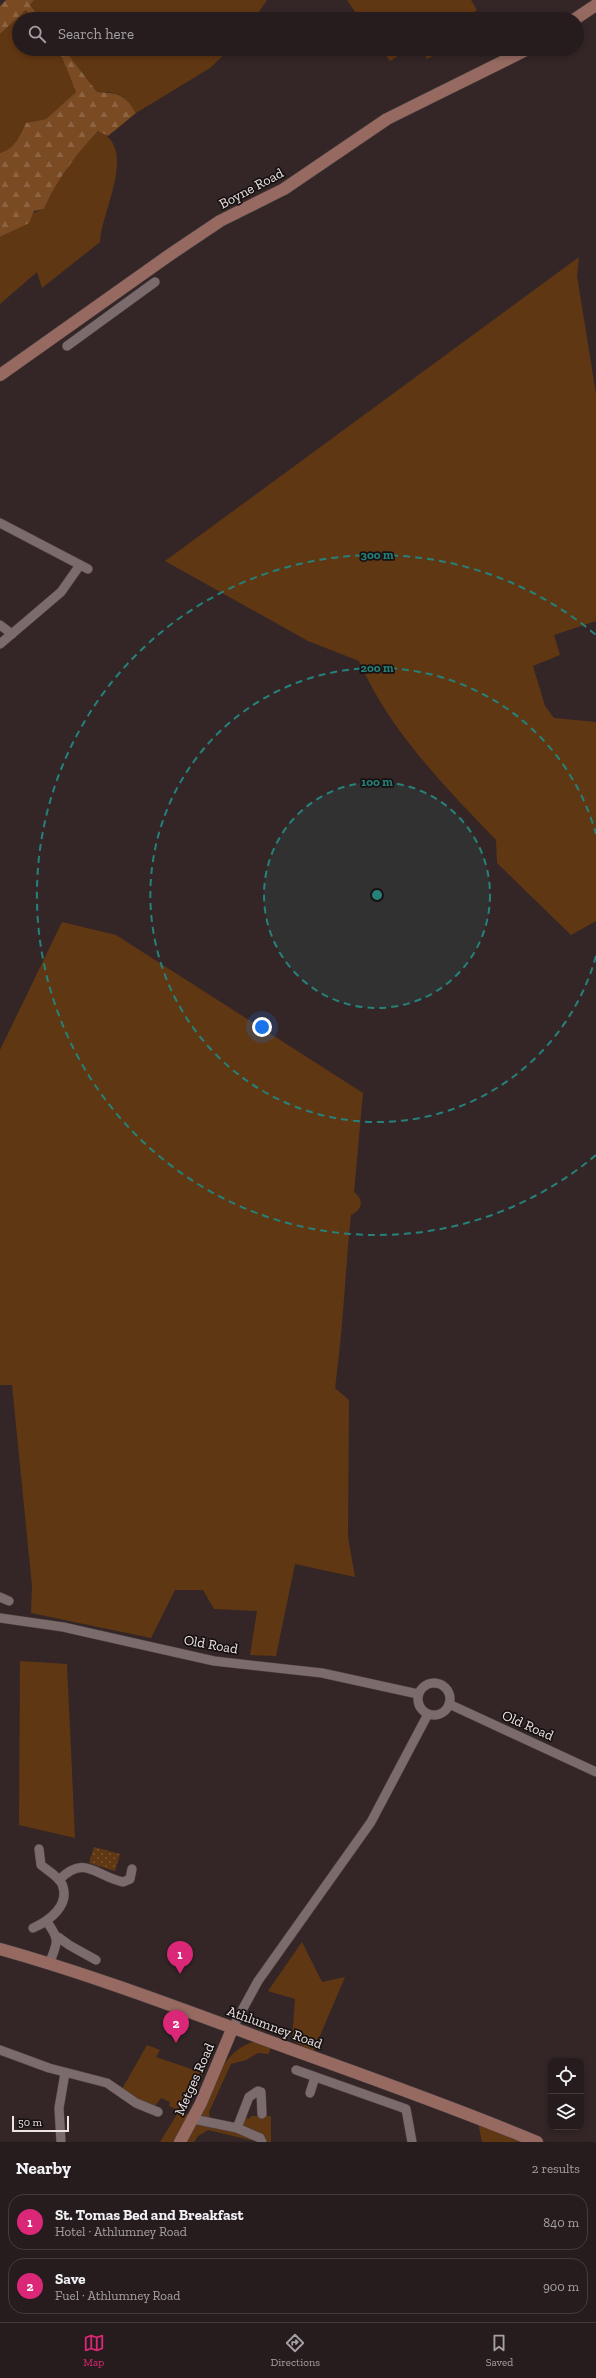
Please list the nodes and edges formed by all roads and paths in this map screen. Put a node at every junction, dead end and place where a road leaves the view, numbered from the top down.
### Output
1 (596, 5) edge
2 (584, 13) edge
3 (514, 56) edge
4 (155, 282) dead end
5 (98, 305) junction
6 (107, 317) junction
7 (67, 346) dead end
8 (0, 375) edge
9 (0, 523) edge
10 (0, 624) edge
11 (12, 634) junction
12 (0, 644) edge
13 (0, 1597) edge
14 (9, 1601) dead end
15 (0, 1618) edge
16 (418, 1694) junction
17 (449, 1704) junction
18 (428, 1714) junction
19 (596, 1772) edge
20 (39, 1849) dead end
21 (132, 1870) dead end
22 (59, 1880) junction
23 (47, 1922) junction
24 (32, 1928) dead end
25 (58, 1936) junction
26 (0, 1950) edge
27 (96, 1960) dead end
28 (49, 1964) junction
29 (232, 2027) junction
30 (0, 2050) edge
31 (296, 2070) dead end
32 (65, 2073) junction
33 (315, 2077) junction
34 (310, 2093) dead end
35 (158, 2112) dead end
36 (262, 2114) dead end
37 (193, 2119) junction
38 (237, 2128) junction
39 (61, 2142) edge
40 (180, 2142) edge
41 (262, 2142) edge
42 (412, 2142) edge
43 (537, 2142) edge

1 - 2 street
3 - 5 street, Boyne Road
4 - 6 street
5 - 6 street
5 - 8 street, Boyne Road
6 - 7 street
9 - 11 street
10 - 11 street
11 - 12 street
13 - 14 street
15 - 16 street, Old Road
16 - 17 street
16 - 18 street
17 - 18 street
17 - 19 street, Old Road
18 - 29 street
20 - 22 street
21 - 22 street
22 - 23 street
23 - 24 street
23 - 25 street
25 - 27 street
25 - 28 street
26 - 28 street, Athlumney Road
28 - 29 street, Athlumney Road
29 - 37 street, Metges Road
29 - 43 street, Athlumney Road
30 - 32 street
31 - 33 street
32 - 35 street
32 - 39 street
33 - 34 street
33 - 42 street
36 - 38 street
37 - 38 street
37 - 40 street, Metges Road
38 - 41 street

